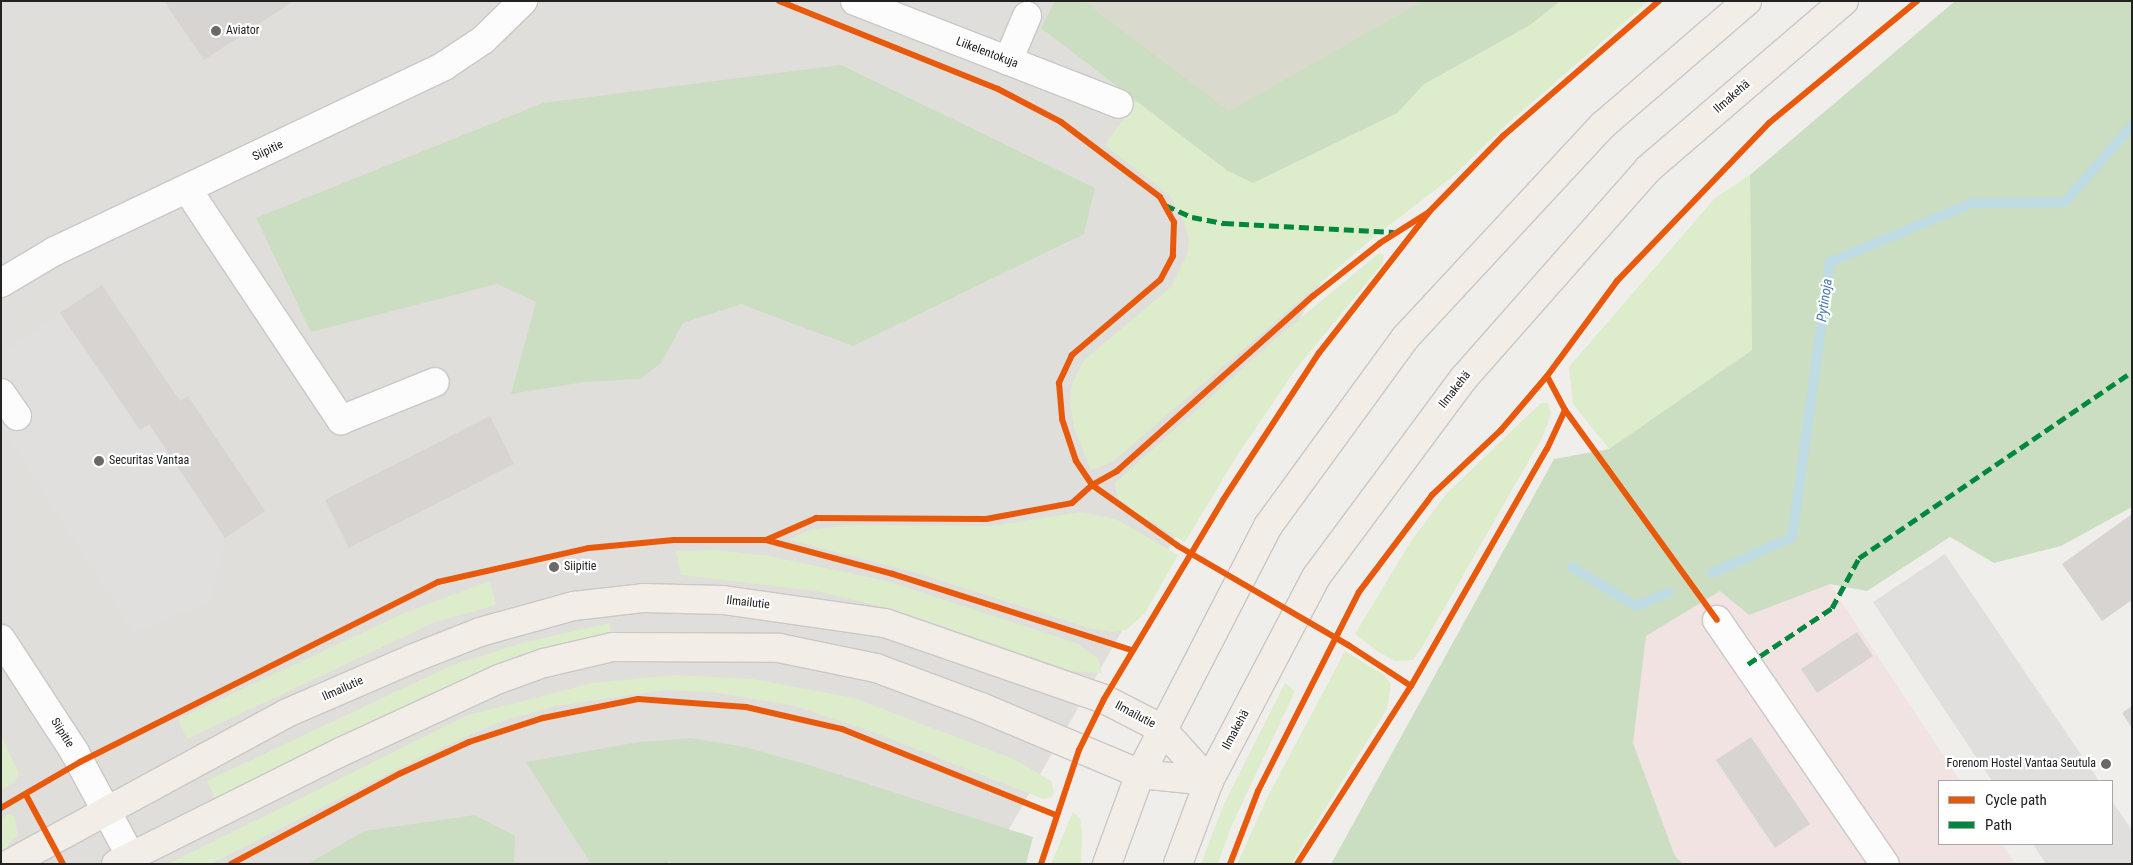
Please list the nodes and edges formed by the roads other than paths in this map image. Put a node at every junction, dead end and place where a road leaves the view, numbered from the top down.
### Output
1 (523, 1) edge
2 (855, 1) edge
3 (1747, 1) edge
4 (1844, 1) edge
5 (1027, 16) dead end
6 (1008, 61) junction
7 (1119, 104) dead end
8 (187, 189) junction
9 (1, 284) edge
10 (435, 382) dead end
11 (1, 394) edge
12 (17, 416) dead end
13 (1717, 620) dead end
14 (1, 639) edge
15 (1162, 729) junction
16 (1140, 774) junction
17 (1209, 781) junction
18 (107, 809) junction
19 (124, 860) edge
20 (9, 864) edge
21 (1107, 864) edge
22 (1178, 864) edge
23 (1885, 864) edge

1 - 8 street, Siipitie
2 - 6 street, Liikelentokuja
3 - 15 main road
4 - 17 main road, Ilmakehä
5 - 6 street
6 - 7 street, Liikelentokuja
8 - 9 street, Siipitie
8 - 10 street
11 - 12 street
13 - 23 street
14 - 18 street, Siipitie
15 - 16 main road
15 - 17 main road, Ilmailutie
15 - 18 main road, Ilmailutie
16 - 17 main road
16 - 19 main road
16 - 21 main road
17 - 22 main road, Ilmakehä
18 - 19 street, Siipitie
18 - 20 main road, Ilmailutie

